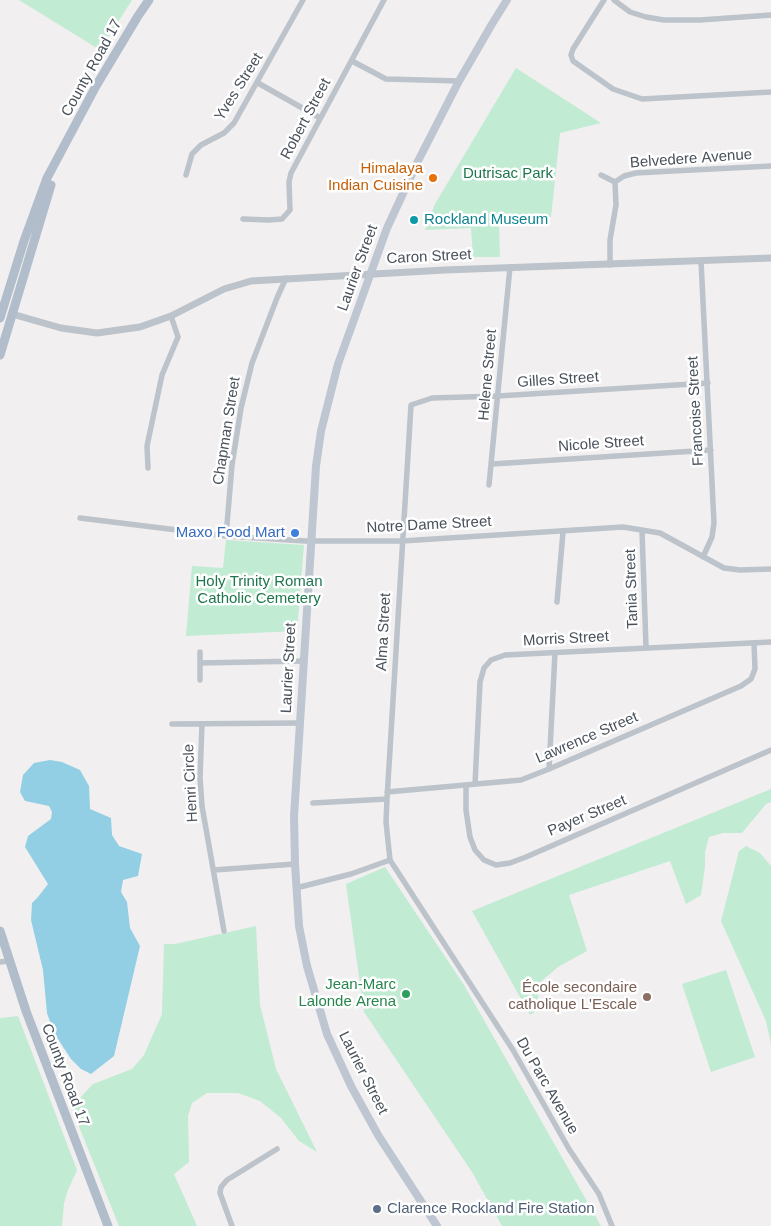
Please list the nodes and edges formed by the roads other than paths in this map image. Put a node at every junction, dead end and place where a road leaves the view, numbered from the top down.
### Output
1 (149, 0) edge
2 (303, 0) edge
3 (384, 0) edge
4 (507, 0) edge
5 (604, 0) edge
6 (614, 0) edge
7 (771, 15) edge
8 (352, 61) junction
9 (459, 81) junction
10 (258, 83) junction
11 (771, 92) edge
12 (320, 118) junction
13 (63, 151) junction
14 (771, 166) edge
15 (186, 175) dead end
16 (601, 175) dead end
17 (615, 182) junction
18 (243, 219) dead end
19 (771, 258) edge
20 (701, 261) junction
21 (610, 265) junction
22 (510, 267) junction
23 (370, 274) junction
24 (286, 278) junction
25 (1, 313) edge
26 (12, 314) junction
27 (172, 316) junction
28 (0, 355) edge
29 (708, 383) junction
30 (498, 396) junction
31 (411, 405) joint
32 (710, 450) junction
33 (492, 464) junction
34 (148, 468) dead end
35 (489, 485) dead end
36 (80, 518) dead end
37 (642, 530) junction
38 (562, 532) junction
39 (226, 536) junction
40 (310, 541) junction
41 (402, 541) junction
42 (703, 557) junction
43 (771, 569) edge
44 (557, 602) dead end
45 (771, 642) edge
46 (754, 643) junction
47 (646, 647) junction
48 (200, 652) dead end
49 (555, 653) junction
50 (303, 660) junction
51 (200, 663) junction
52 (200, 680) dead end
53 (300, 723) junction
54 (172, 724) dead end
55 (202, 724) junction
56 (771, 750) edge
57 (549, 768) junction
58 (475, 784) junction
59 (466, 785) junction
60 (387, 796) junction
61 (313, 802) dead end
62 (390, 860) junction
63 (295, 864) junction
64 (214, 870) junction
65 (296, 888) junction
66 (224, 931) dead end
67 (0, 932) edge
68 (4, 962) edge
69 (276, 1149) dead end
70 (108, 1226) edge
71 (232, 1226) edge
72 (437, 1226) edge
73 (612, 1226) edge

1 - 13 main road, County Road 17
2 - 10 street, Yves Street
3 - 8 street, Robert Street
4 - 9 main road, Laurier Street
5 - 11 street
6 - 7 street
8 - 9 street
8 - 12 street, Robert Street
9 - 23 main road, Laurier Street
10 - 12 street
10 - 15 street, Yves Street
12 - 18 street, Robert Street
13 - 25 main road, County Road 17
13 - 26 main road, County Road 17
14 - 17 street, Belvedere Avenue
16 - 17 street, Belvedere Avenue
17 - 21 street, Belvedere Avenue
19 - 20 street, Caron Street
20 - 21 street, Caron Street
20 - 29 street, Francoise Street
21 - 22 street, Caron Street
22 - 23 street, Caron Street
22 - 30 street, Helene Street
23 - 24 street, Caron Street
23 - 40 main road, Laurier Street
24 - 27 street, Caron Street
24 - 39 street, Chapman Street
25 - 26 street
26 - 27 street, Caron Street
26 - 28 main road, County Road 17
27 - 34 street
29 - 30 street, Gilles Street
29 - 32 street, Francoise Street
30 - 31 street, Gilles Street
30 - 33 street, Helene Street
31 - 41 street, Alma Street
32 - 33 street, Nicole Street
32 - 42 street, Francoise Street
33 - 35 street, Helene Street
36 - 39 street, Notre Dame Street
37 - 38 street, Notre Dame Street
37 - 42 street, Notre Dame Street
37 - 47 street, Tania Street
38 - 41 street, Notre Dame Street
38 - 44 street
39 - 40 street, Notre Dame Street
40 - 41 street, Notre Dame Street
40 - 50 main road, Laurier Street
41 - 60 street, Alma Street
42 - 43 street, Notre Dame Street
45 - 46 street, Morris Street
46 - 47 street, Morris Street
46 - 57 street, Lawrence Street
47 - 49 street, Morris Street
48 - 51 street
49 - 57 street
49 - 58 street, Morris Street
50 - 51 street
50 - 53 main road, Laurier Street
51 - 52 street
53 - 55 street, Henri Circle
53 - 63 main road, Laurier Street
54 - 55 street, Henri Circle
55 - 64 street, Henri Circle
56 - 59 street, Payer Street
57 - 58 street, Lawrence Street
58 - 59 street, Lawrence Street
59 - 60 street, Lawrence Street
60 - 61 street, Lawrence Street
60 - 62 street, Alma Street
62 - 65 street
62 - 73 street, Du Parc Avenue
63 - 64 street
63 - 65 main road, Laurier Street
64 - 66 street, Henri Circle
65 - 72 main road, Laurier Street
67 - 68 main road, County Road 17
68 - 70 main road, County Road 17
69 - 71 street

